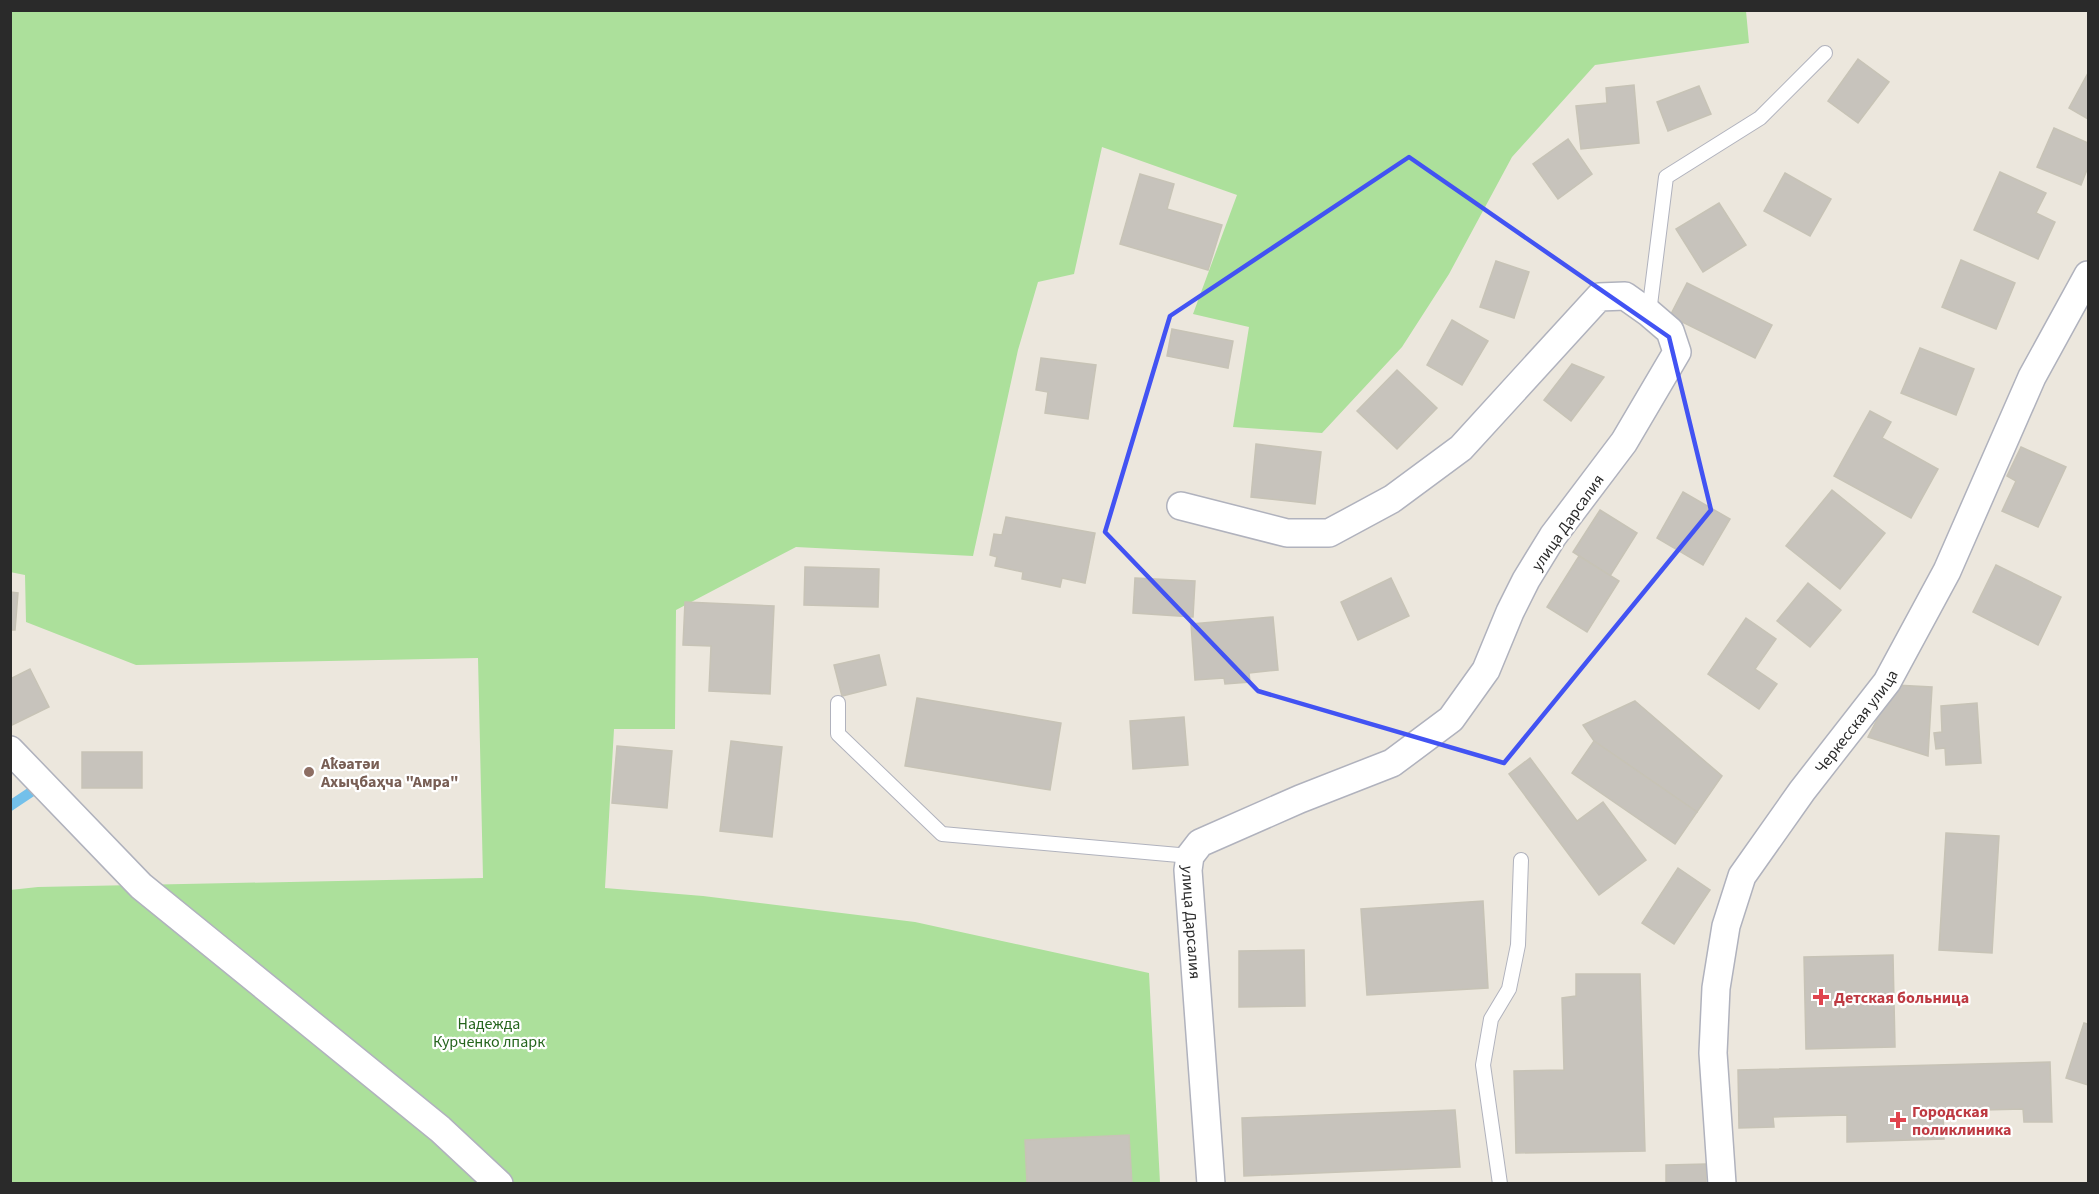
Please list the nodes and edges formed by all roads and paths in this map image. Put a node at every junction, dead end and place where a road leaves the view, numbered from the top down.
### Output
1 (1825, 53) dead end
2 (2088, 275) edge
3 (1649, 313) junction
4 (1181, 506) dead end
5 (838, 703) dead end
6 (10, 750) edge
7 (1190, 856) junction
8 (1521, 860) dead end
9 (499, 1184) edge
10 (1211, 1184) edge
11 (1500, 1184) edge
12 (1722, 1184) edge

1 - 3 lane
2 - 12 street, Черкесская улица
3 - 4 street, улица Дарсалия
3 - 7 street, улица Дарсалия
5 - 7 lane
6 - 9 street
7 - 10 street, улица Дарсалия
8 - 11 lane

